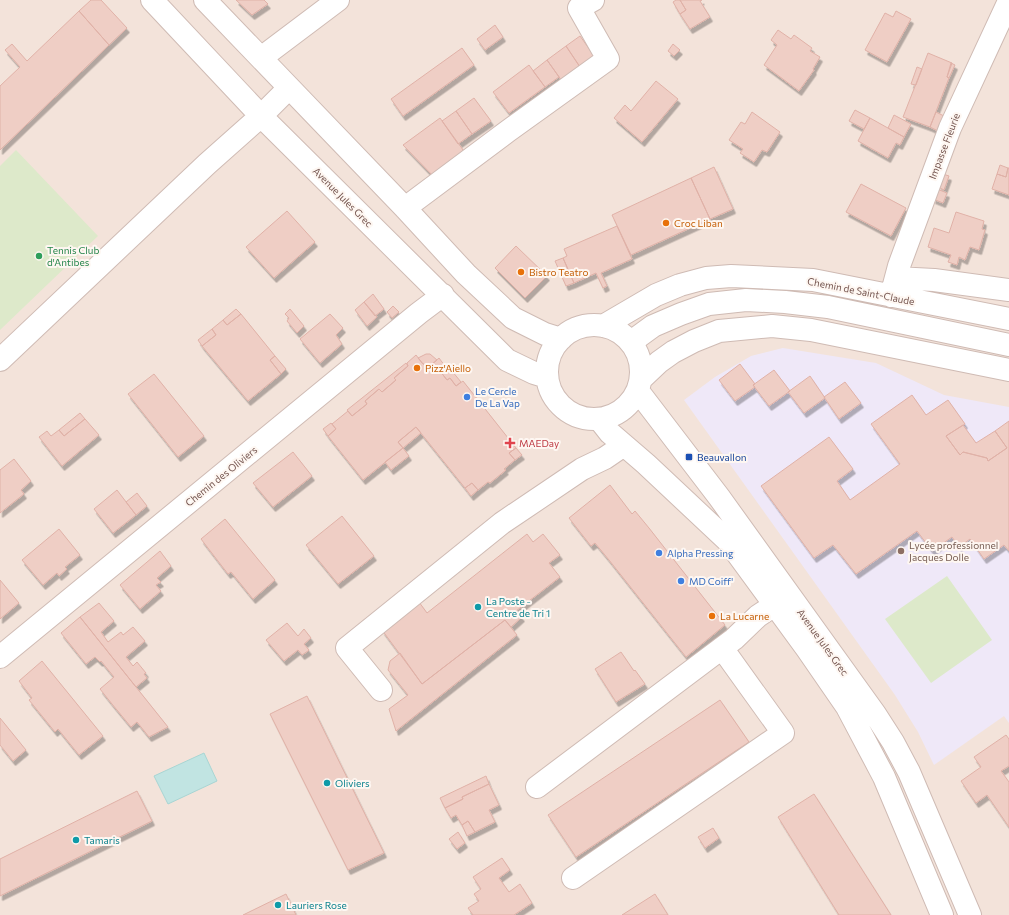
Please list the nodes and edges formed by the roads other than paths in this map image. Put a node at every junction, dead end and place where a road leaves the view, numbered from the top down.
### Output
1 (152, 0) edge
2 (206, 0) edge
3 (338, 0) edge
4 (593, 0) edge
5 (1009, 1) edge
6 (261, 58) junction
7 (289, 88) junction
8 (261, 116) junction
9 (405, 208) junction
10 (893, 287) junction
11 (1009, 290) edge
12 (443, 295) junction
13 (1009, 320) edge
14 (603, 326) junction
15 (561, 339) junction
16 (631, 342) junction
17 (1009, 345) edge
18 (0, 360) edge
19 (1009, 370) edge
20 (547, 377) junction
21 (639, 385) junction
22 (599, 419) junction
23 (624, 445) junction
24 (776, 604) junction
25 (722, 648) junction
26 (0, 657) edge
27 (381, 690) dead end
28 (538, 787) dead end
29 (573, 878) dead end
30 (942, 915) edge
31 (970, 915) edge

1 - 8 street, Avenue Jules Grec
2 - 6 street
3 - 6 street
4 - 9 street
5 - 10 street, Impasse Fleurie
6 - 7 street
7 - 8 street
7 - 9 street
8 - 12 street, Avenue Jules Grec
8 - 18 street
9 - 15 street
10 - 11 street
10 - 13 street, Chemin de Saint-Claude
10 - 14 street, Chemin de Saint-Claude
12 - 20 street, Avenue Jules Grec
12 - 26 street, Chemin des Oliviers
14 - 15 street
14 - 16 street
15 - 20 street
16 - 17 street
16 - 21 street
19 - 21 street
20 - 22 street
21 - 22 street
21 - 31 street, Avenue Jules Grec
22 - 23 street, Avenue Jules Grec
23 - 24 street, Avenue Jules Grec
23 - 27 street
24 - 25 street
24 - 30 street, Avenue Jules Grec
25 - 28 street
25 - 29 street

